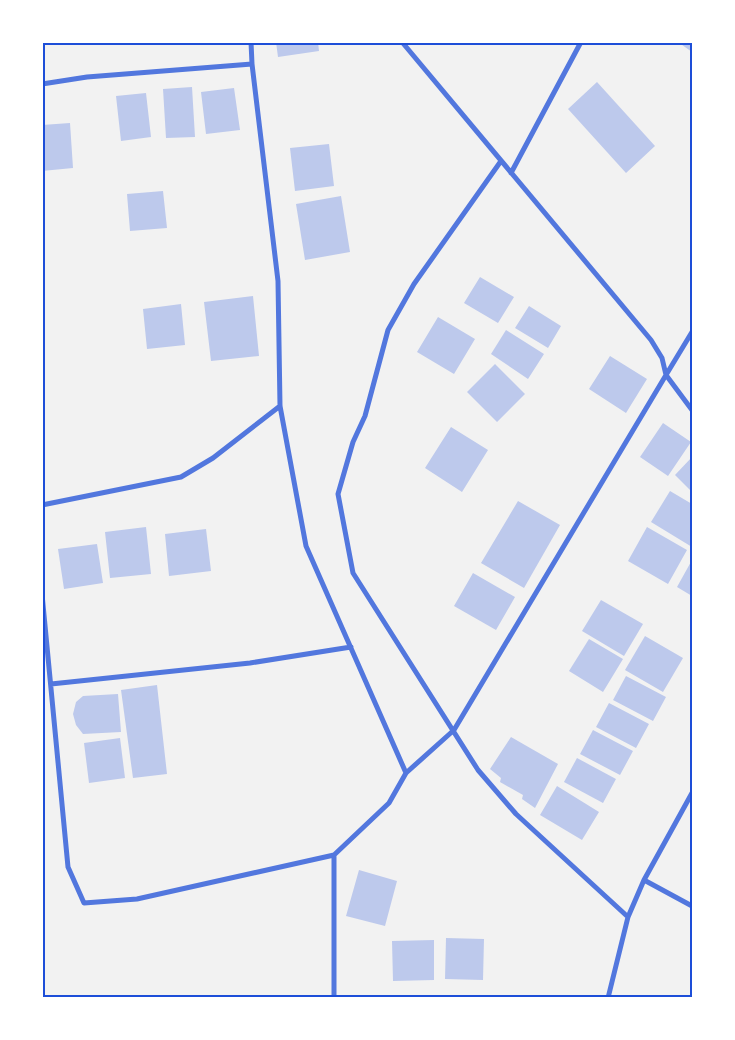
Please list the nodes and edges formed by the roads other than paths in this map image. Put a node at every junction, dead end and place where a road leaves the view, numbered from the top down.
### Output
1 (251, 42) edge
2 (402, 42) edge
3 (581, 42) edge
4 (252, 64) junction
5 (42, 84) edge
6 (501, 161) junction
7 (511, 173) junction
8 (692, 332) edge
9 (666, 374) junction
10 (280, 406) junction
11 (692, 410) edge
12 (42, 505) edge
13 (42, 594) edge
14 (351, 647) junction
15 (51, 684) junction
16 (454, 730) junction
17 (406, 773) junction
18 (692, 793) edge
19 (334, 855) junction
20 (644, 880) junction
21 (692, 906) edge
22 (628, 917) junction
23 (334, 998) edge
24 (608, 998) edge

1 - 4 street
2 - 6 street
3 - 7 street
4 - 5 street
4 - 10 street
6 - 7 street
6 - 16 street
7 - 9 street
8 - 9 street
9 - 11 street
9 - 16 street
10 - 12 street
10 - 14 street
13 - 15 street
14 - 15 street
14 - 17 street
15 - 19 street
16 - 17 street
16 - 22 street
17 - 19 street
18 - 20 street
19 - 23 street
20 - 21 street
20 - 22 street
22 - 24 street

